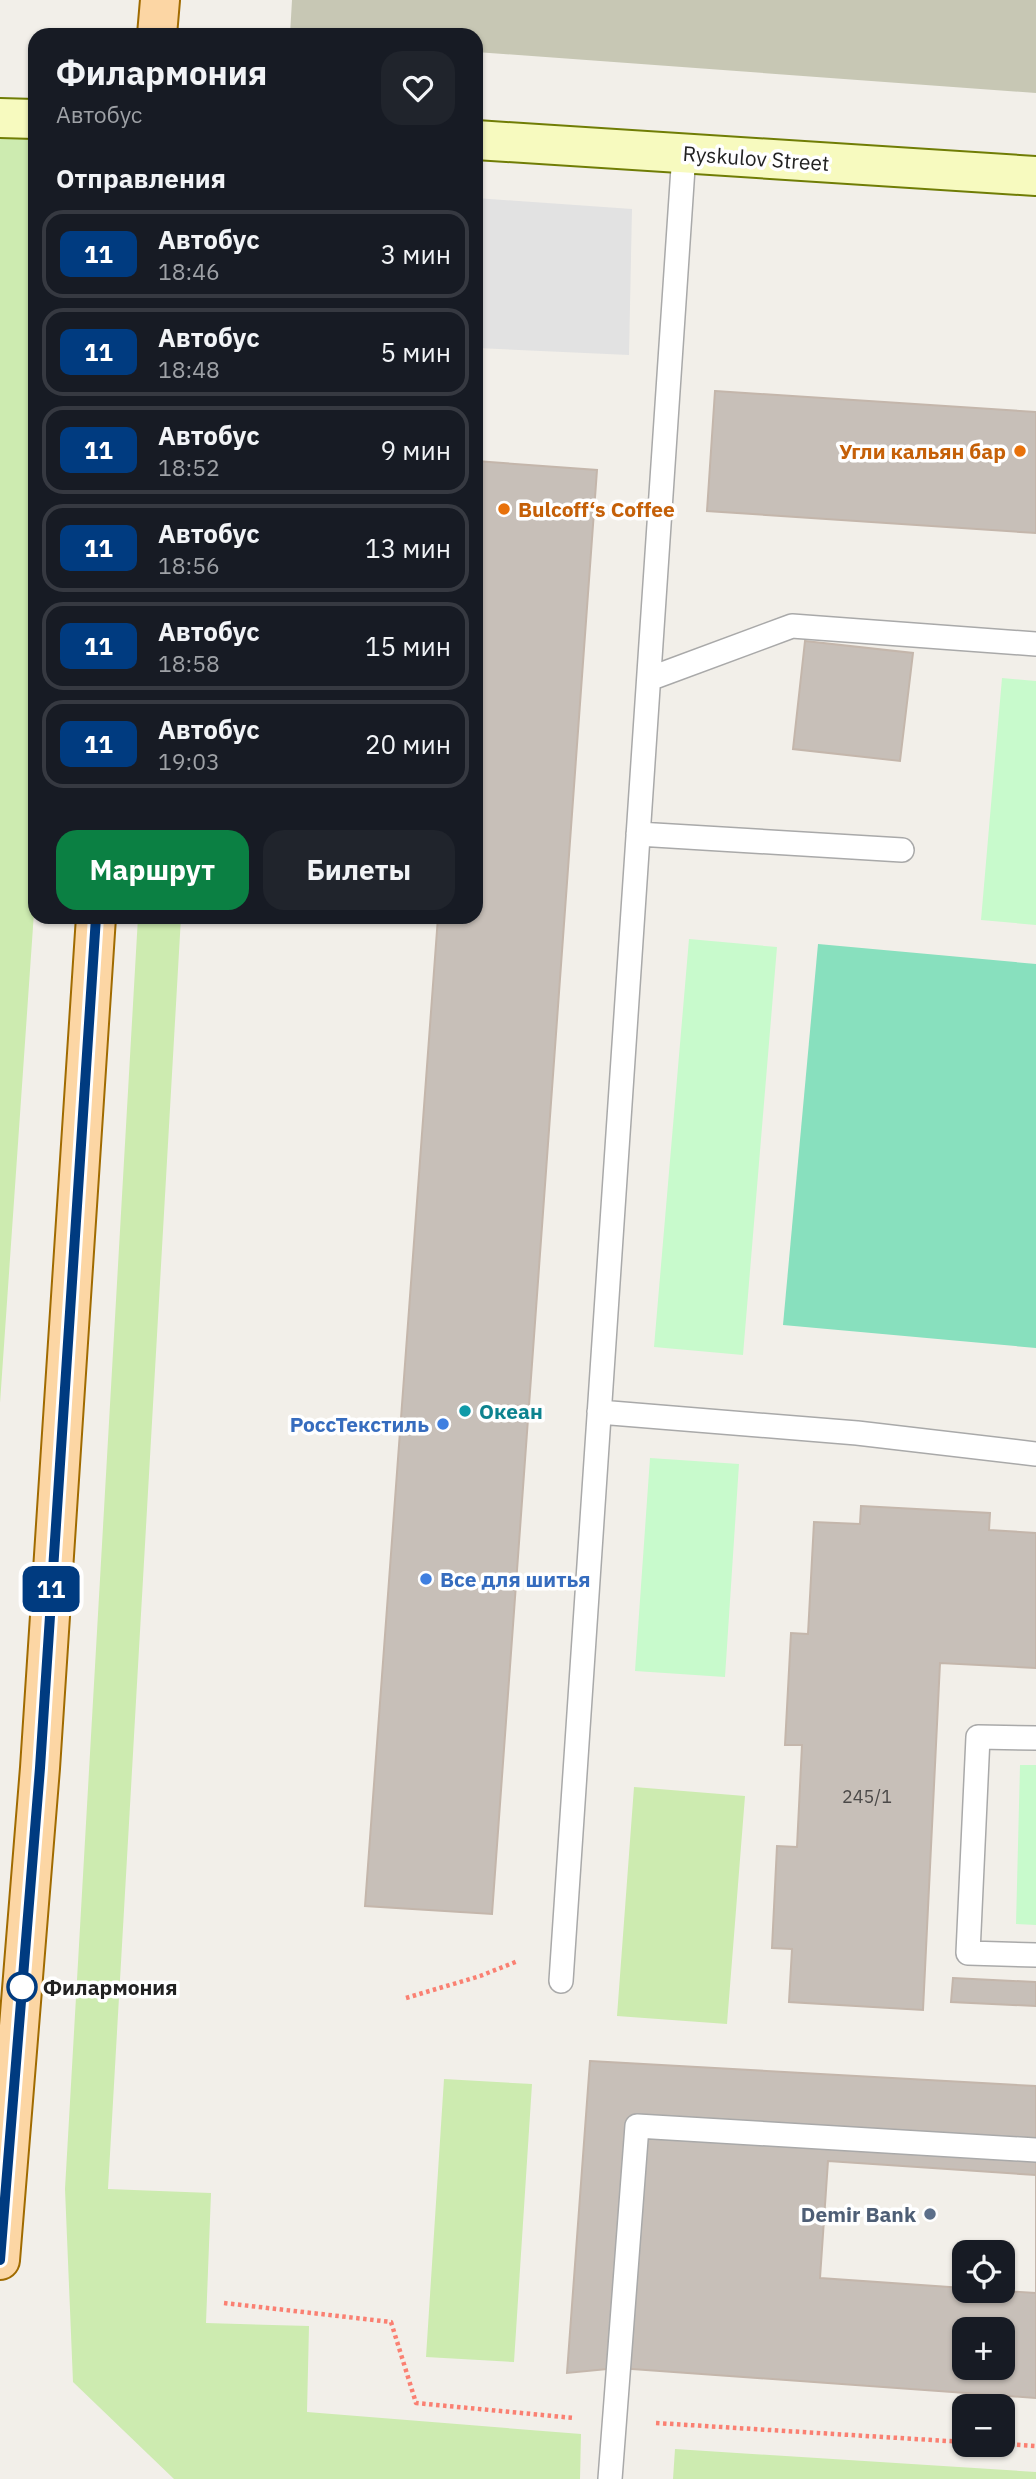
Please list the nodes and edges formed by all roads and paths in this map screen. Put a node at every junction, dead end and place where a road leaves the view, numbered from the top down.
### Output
1 (160, 0) edge
2 (158, 28) edge
3 (0, 118) edge
4 (28, 119) edge
5 (483, 139) edge
6 (684, 153) junction
7 (1036, 176) edge
8 (1036, 644) edge
9 (649, 679) junction
10 (638, 835) junction
11 (902, 850) dead end
12 (96, 924) edge
13 (599, 1412) junction
14 (1036, 1454) edge
15 (1036, 1738) edge
16 (563, 1944) junction
17 (1036, 1955) edge
18 (561, 1980) dead end
19 (407, 1998) dead end
20 (1036, 2150) edge
21 (0, 2260) edge
22 (224, 2303) dead end
23 (391, 2322) dead end
24 (1015, 2445) edge
25 (1036, 2446) edge
26 (610, 2479) edge

1 - 2 main road
3 - 4 street
5 - 6 street, Ryskulov Street
6 - 7 street, Ryskulov Street
6 - 9 lane
8 - 9 lane
9 - 10 lane
10 - 11 lane
10 - 13 lane
12 - 21 main road
13 - 14 lane
13 - 16 lane
15 - 17 lane
16 - 18 lane
16 - 19 path
20 - 26 lane
22 - 23 path
24 - 25 path

